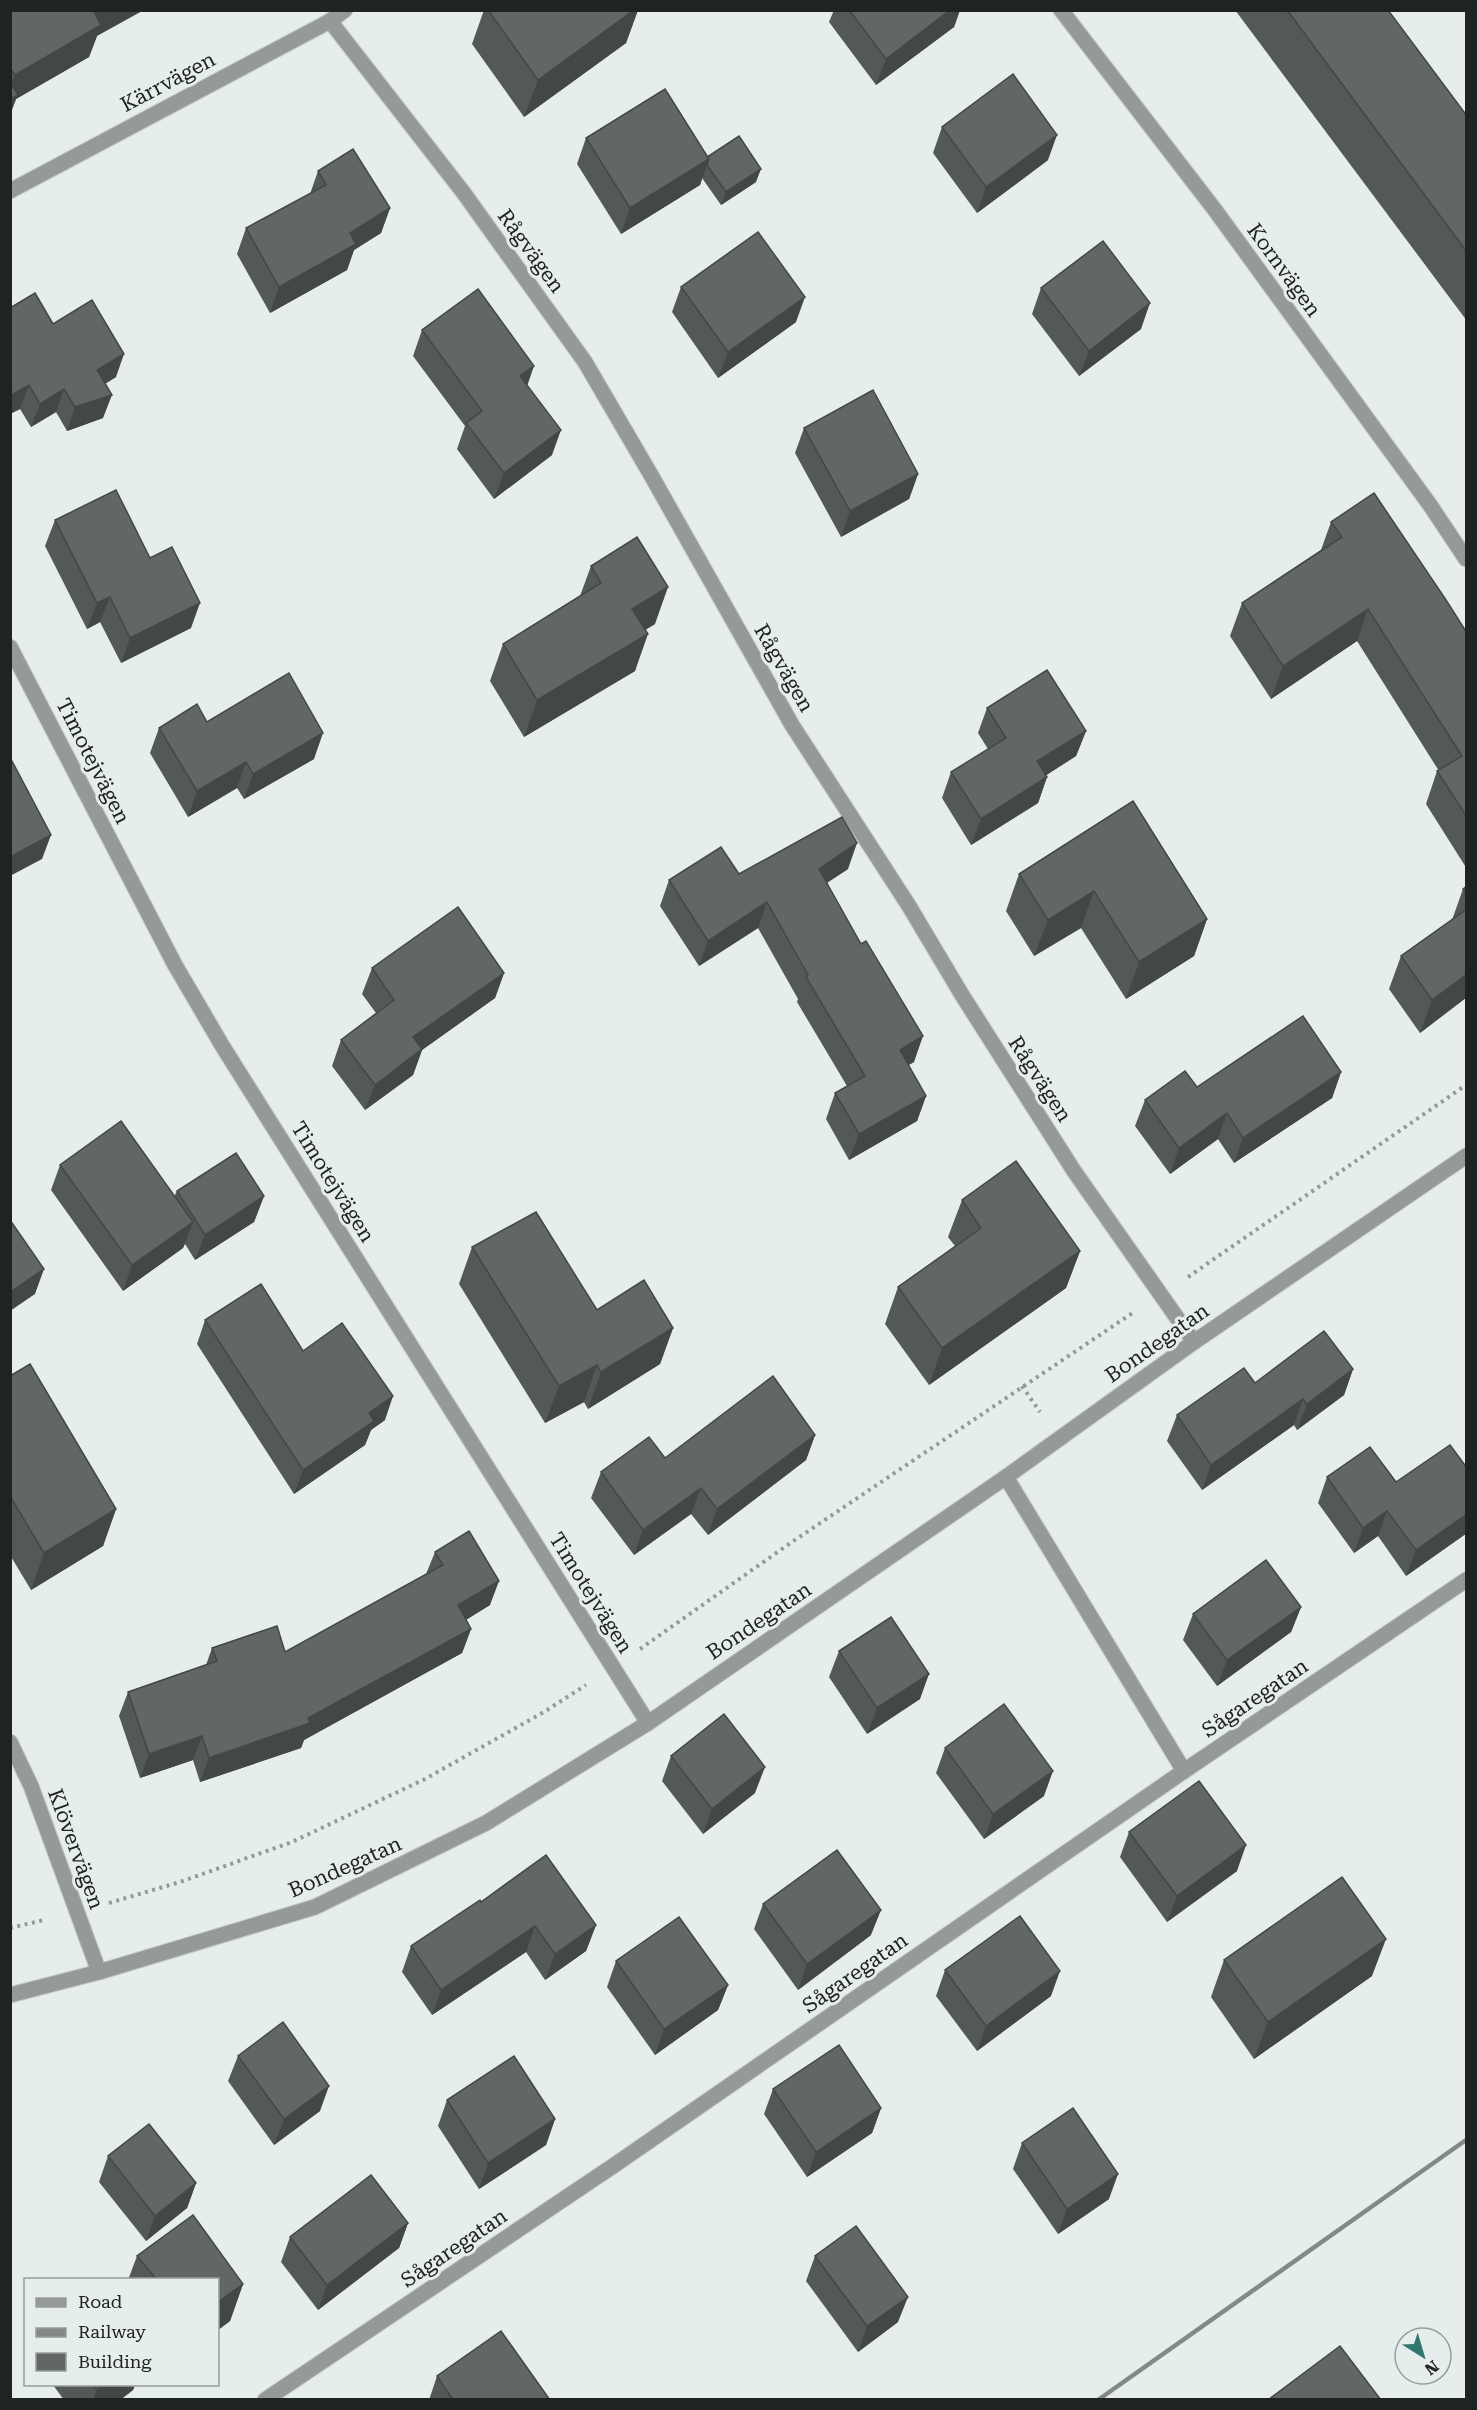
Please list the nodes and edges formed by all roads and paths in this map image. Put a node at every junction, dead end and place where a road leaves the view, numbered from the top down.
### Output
1 (345, 10) edge
2 (1061, 10) edge
3 (330, 21) junction
4 (10, 190) edge
5 (1467, 559) edge
6 (10, 647) edge
7 (1467, 1085) edge
8 (1467, 1156) edge
9 (1161, 1295) junction
10 (1194, 1342) junction
11 (1006, 1477) junction
12 (1467, 1580) edge
13 (614, 1668) junction
14 (648, 1723) junction
15 (10, 1742) edge
16 (1184, 1771) junction
17 (77, 1912) junction
18 (10, 1928) edge
19 (99, 1972) junction
20 (10, 1995) edge
21 (265, 2400) edge

1 - 3 street, Kärrvägen
2 - 5 street, Kornvägen
3 - 4 street, Kärrvägen
3 - 9 street, Rågvägen
6 - 13 street, Timotejvägen
7 - 9 path
8 - 10 street, Bondegatan
9 - 10 street, Rågvägen
9 - 13 path
10 - 11 street, Bondegatan
11 - 14 street, Bondegatan
11 - 16 street
12 - 16 street, Sågaregatan
13 - 14 street, Timotejvägen
13 - 17 path
14 - 19 street, Bondegatan
15 - 17 street, Klövervägen
16 - 21 street, Sågaregatan
17 - 18 path
17 - 19 street, Klövervägen
19 - 20 street, Bondegatan

